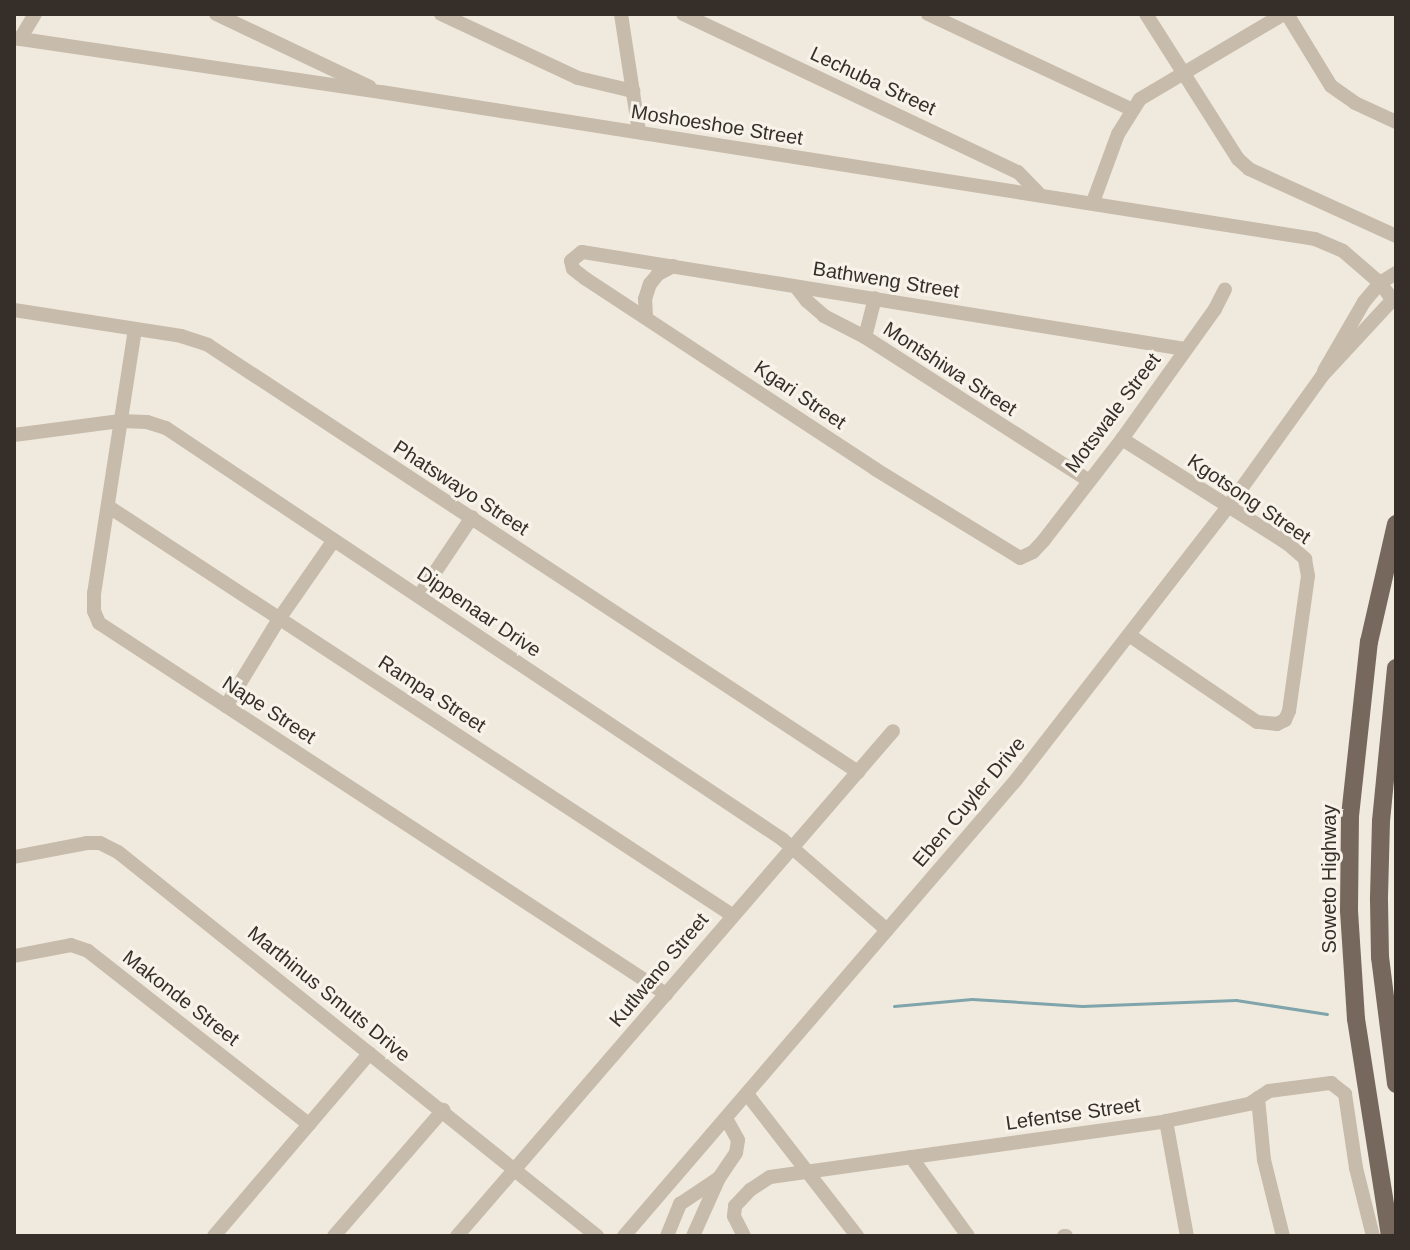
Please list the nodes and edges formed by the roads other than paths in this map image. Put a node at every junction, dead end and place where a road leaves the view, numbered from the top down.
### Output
1 (35, 14) edge
2 (216, 14) edge
3 (441, 14) edge
4 (621, 14) edge
5 (683, 14) edge
6 (928, 14) edge
7 (1146, 14) edge
8 (1286, 14) edge
9 (17, 38) edge
10 (1184, 74) junction
11 (633, 91) junction
12 (381, 92) junction
13 (1131, 109) junction
14 (1396, 122) edge
15 (639, 132) junction
16 (1038, 193) junction
17 (1093, 202) junction
18 (1396, 236) edge
19 (582, 252) joint
20 (673, 266) junction
21 (1396, 273) edge
22 (1380, 283) junction
23 (796, 287) junction
24 (1225, 289) dead end
25 (1394, 297) edge
26 (875, 298) junction
27 (14, 310) edge
28 (646, 316) junction
29 (135, 329) junction
30 (865, 337) junction
31 (1185, 349) junction
32 (1322, 376) junction
33 (120, 421) junction
34 (14, 435) edge
35 (1122, 439) junction
36 (1088, 480) junction
37 (109, 507) junction
38 (1228, 507) junction
39 (472, 517) junction
40 (1396, 524) edge
41 (334, 540) junction
42 (1027, 556) joint
43 (419, 596) junction
44 (279, 619) junction
45 (1129, 635) junction
46 (1396, 668) edge
47 (226, 706) junction
48 (893, 731) dead end
49 (858, 772) junction
50 (793, 848) junction
51 (14, 857) edge
52 (732, 915) junction
53 (887, 930) junction
54 (14, 956) edge
55 (666, 994) junction
56 (370, 1053) junction
57 (1396, 1084) edge
58 (747, 1094) junction
59 (1258, 1098) junction
60 (443, 1110) junction
61 (726, 1118) junction
62 (1166, 1121) junction
63 (309, 1124) junction
64 (911, 1157) junction
65 (515, 1169) junction
66 (810, 1171) junction
67 (719, 1178) junction
68 (214, 1236) edge
69 (334, 1236) edge
70 (457, 1236) edge
71 (597, 1236) edge
72 (624, 1236) edge
73 (667, 1236) edge
74 (693, 1236) edge
75 (744, 1236) edge
76 (857, 1236) edge
77 (968, 1236) edge
78 (1187, 1236) edge
79 (1283, 1236) edge
80 (1373, 1236) edge
81 (1390, 1236) edge

1 - 9 street
2 - 12 street
3 - 11 street
4 - 11 street
5 - 16 street, Lechuba Street
6 - 13 street
7 - 10 street
8 - 10 street
8 - 14 street
9 - 12 street, Moshoeshoe Street
10 - 13 street
10 - 18 street
11 - 15 street
12 - 15 street, Moshoeshoe Street
13 - 17 street
15 - 16 street, Moshoeshoe Street
16 - 17 street, Moshoeshoe Street
17 - 22 street, Moshoeshoe Street
19 - 20 street, Bathweng Street
19 - 28 street, Kgari Street
20 - 23 street, Bathweng Street
20 - 28 street
21 - 22 street, Eben Cuyler Drive
22 - 25 street, Moshoeshoe Street
22 - 32 street, Eben Cuyler Drive
23 - 26 street, Bathweng Street
23 - 30 street, Montshiwa Street
24 - 31 street, Motswale Street
25 - 32 street, Eben Cuyler Drive
26 - 30 street
26 - 31 street, Bathweng Street
27 - 29 street, Phatswayo Street
28 - 42 street, Kgari Street
29 - 33 street, Nape Street
29 - 39 street, Phatswayo Street
30 - 36 street, Montshiwa Street
31 - 35 street, Motswale Street
32 - 38 street, Eben Cuyler Drive
33 - 34 street, Dippenaar Drive
33 - 37 street, Nape Street
33 - 41 street, Dippenaar Drive
35 - 36 street, Motswale Street
35 - 38 street, Kgotsong Street
36 - 42 street, Motswale Street
37 - 44 street, Rampa Street
37 - 47 street, Nape Street
38 - 45 street, Eben Cuyler Drive
38 - 45 street, Kgotsong Street
39 - 43 street
39 - 49 street, Phatswayo Street
40 - 81 main road, Soweto Highway
41 - 43 street, Dippenaar Drive
41 - 44 street
43 - 50 street, Dippenaar Drive
44 - 47 street
44 - 52 street, Rampa Street
45 - 53 street, Eben Cuyler Drive
46 - 57 main road
47 - 55 street, Nape Street
48 - 49 street, Kutlwano Street
49 - 50 street, Kutlwano Street
50 - 52 street, Kutlwano Street
50 - 53 street, Dippenaar Drive
51 - 56 street, Marthinus Smuts Drive
52 - 55 street, Kutlwano Street
53 - 58 street, Eben Cuyler Drive
54 - 63 street, Makonde Street
55 - 65 street, Kutlwano Street
56 - 60 street, Marthinus Smuts Drive
56 - 63 street
58 - 61 street, Eben Cuyler Drive
58 - 66 street
59 - 62 street, Lefentse Street
59 - 79 street
59 - 80 street, Lefentse Street
60 - 65 street, Marthinus Smuts Drive
60 - 69 street
61 - 67 street
61 - 72 street, Eben Cuyler Drive
62 - 64 street, Lefentse Street
62 - 78 street
63 - 68 street
64 - 66 street, Lefentse Street
64 - 77 street
65 - 70 street, Kutlwano Street
65 - 71 street, Marthinus Smuts Drive
66 - 75 street, Lefentse Street
66 - 76 street
67 - 73 street
67 - 74 street

